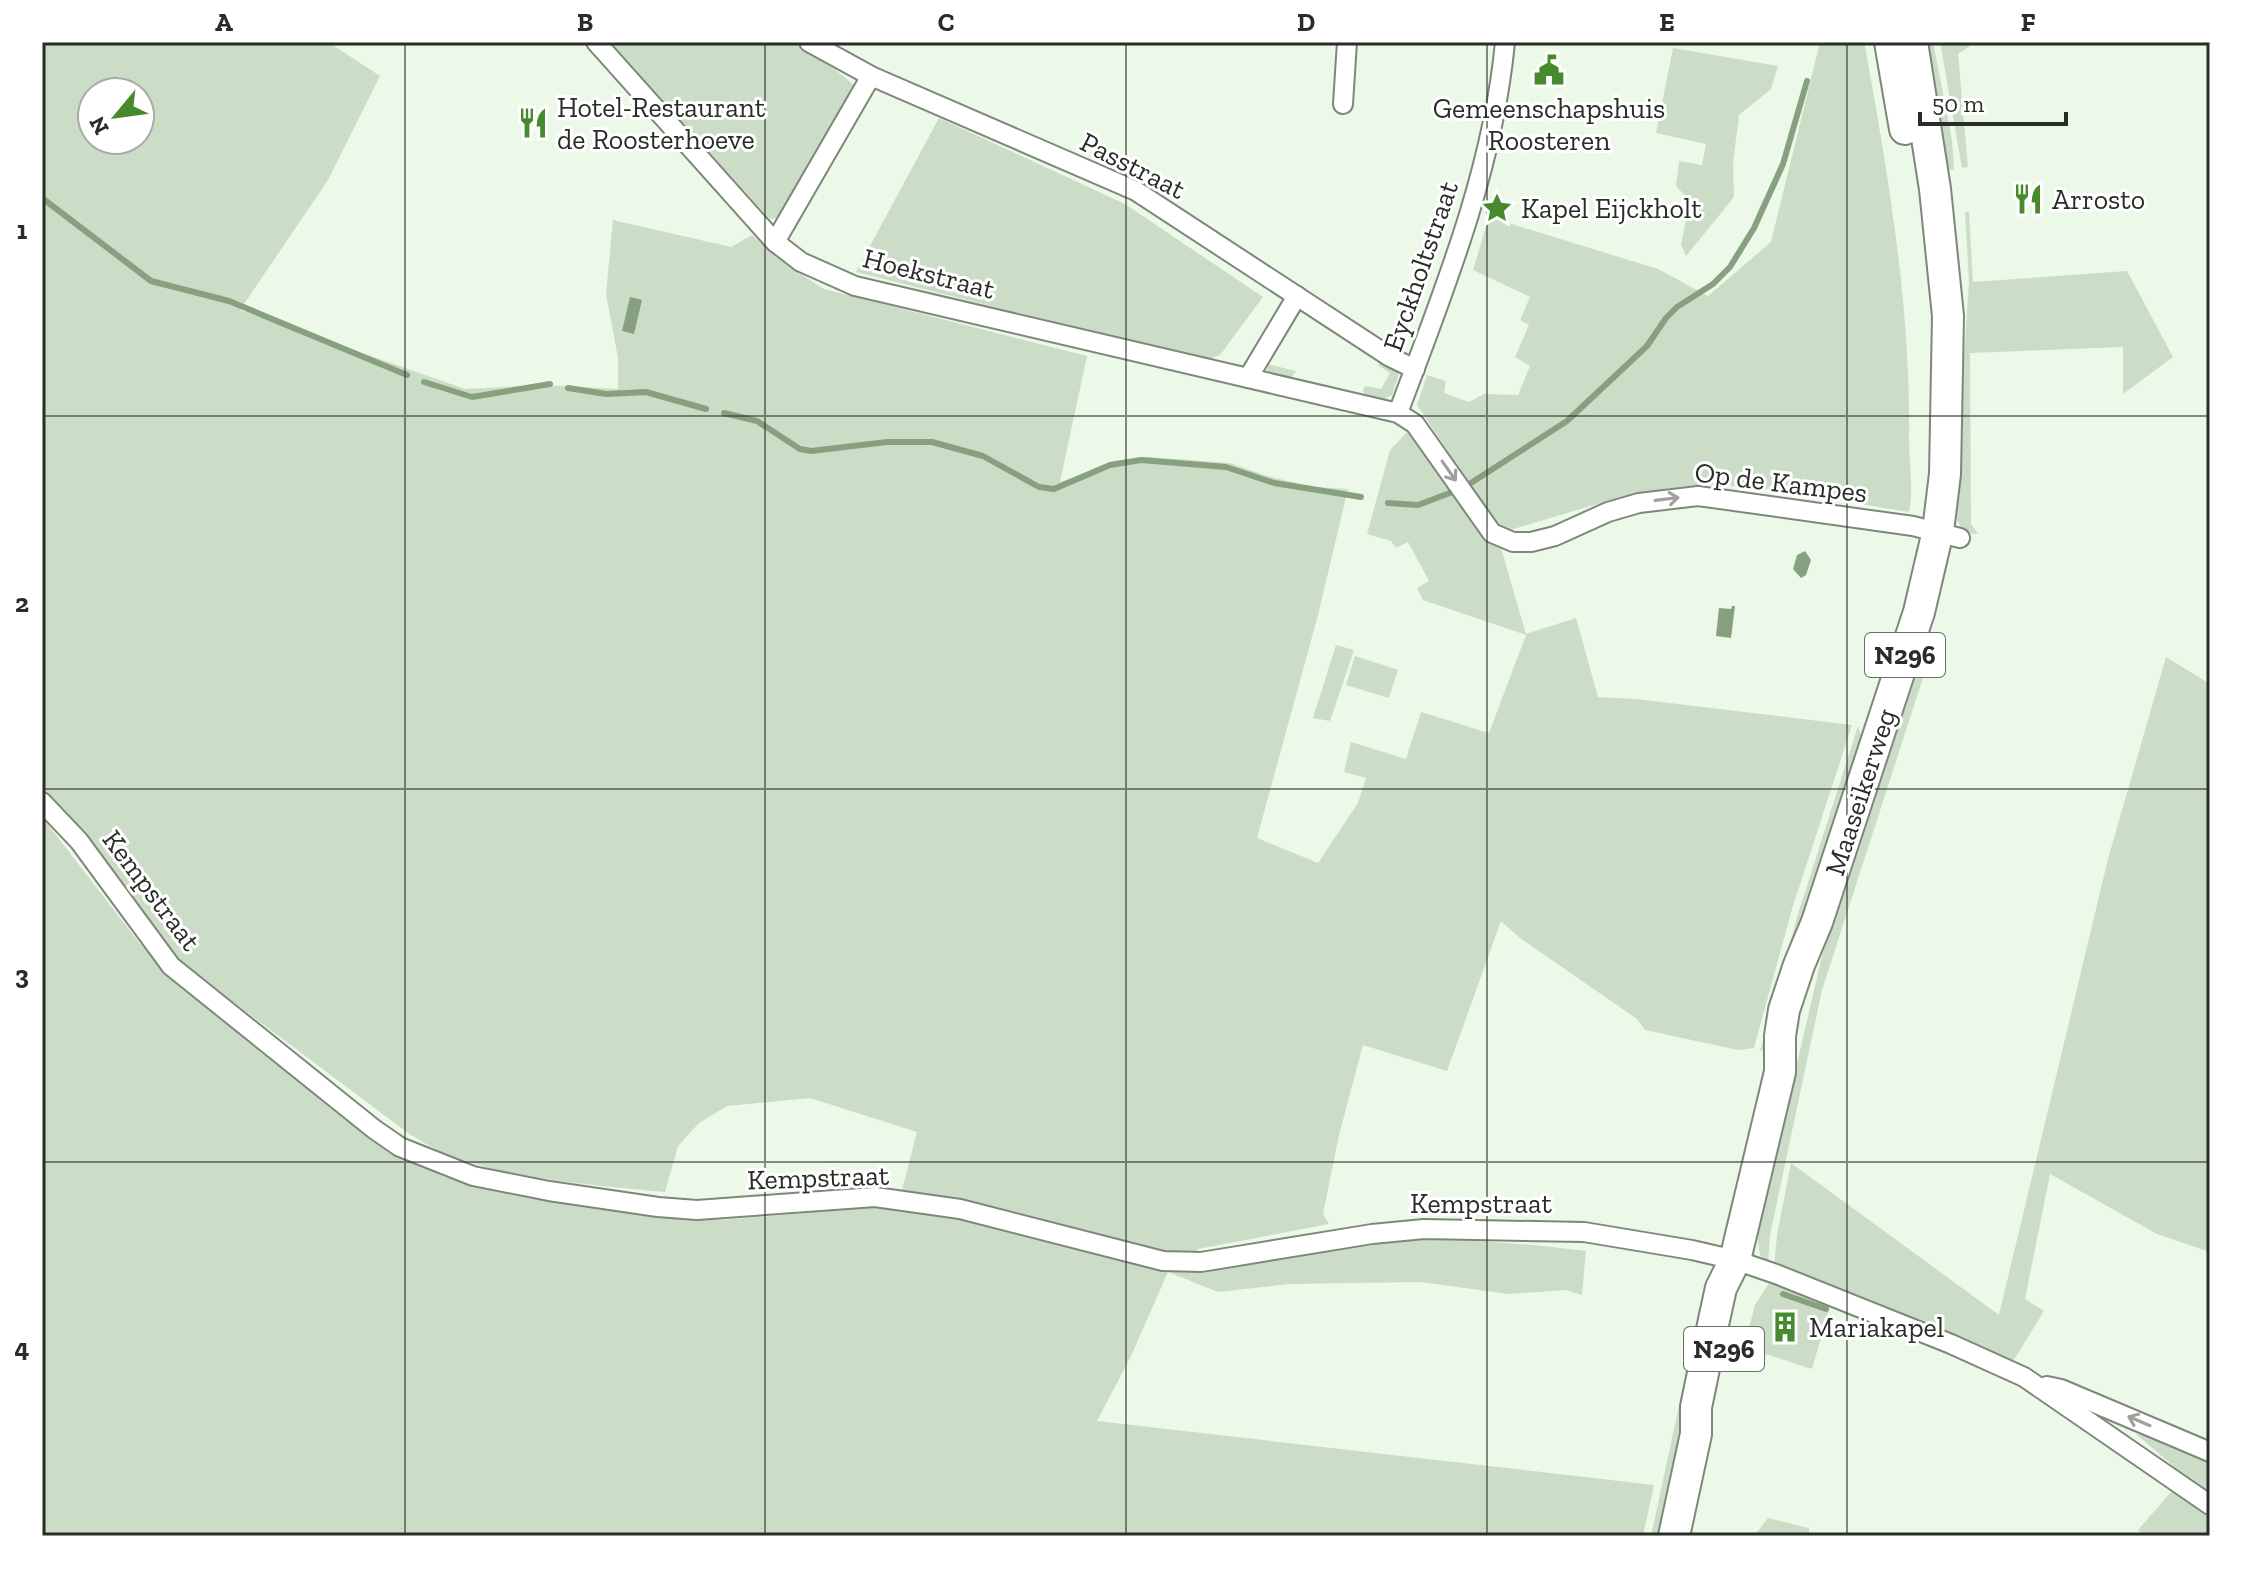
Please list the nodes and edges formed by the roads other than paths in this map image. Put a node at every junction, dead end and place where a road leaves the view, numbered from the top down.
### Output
1 (596, 42) edge
2 (809, 42) edge
3 (1347, 42) edge
4 (1505, 42) edge
5 (1890, 42) edge
6 (1912, 42) edge
7 (871, 76) junction
8 (1343, 104) dead end
9 (775, 242) junction
10 (1297, 296) junction
11 (1415, 369) junction
12 (1248, 378) junction
13 (1945, 379) junction
14 (1398, 413) junction
15 (1937, 532) junction
16 (42, 802) edge
17 (1735, 1260) junction
18 (2032, 1383) junction
19 (2210, 1452) edge
20 (2210, 1505) edge
21 (1674, 1536) edge

1 - 9 street, Hoekstraat
2 - 7 street, Passtraat
3 - 8 street
4 - 11 street, Eyckholtstraat
5 - 13 main road, Maaseikerweg / N296
6 - 13 main road, Maaseikerweg / N296
7 - 9 street
7 - 10 street, Passtraat
9 - 12 street, Hoekstraat
10 - 11 street, Passtraat
10 - 12 street
11 - 14 street, Eyckholtstraat
12 - 14 street, Hoekstraat
13 - 15 main road, Maaseikerweg / N296
14 -> 15 street, Op de Kampes
15 - 17 main road, Maaseikerweg / N296
16 - 17 street, Kempstraat
17 - 18 street, Kempstraat
17 - 21 main road, Maaseikerweg / N296
19 -> 18 street
18 - 20 street

